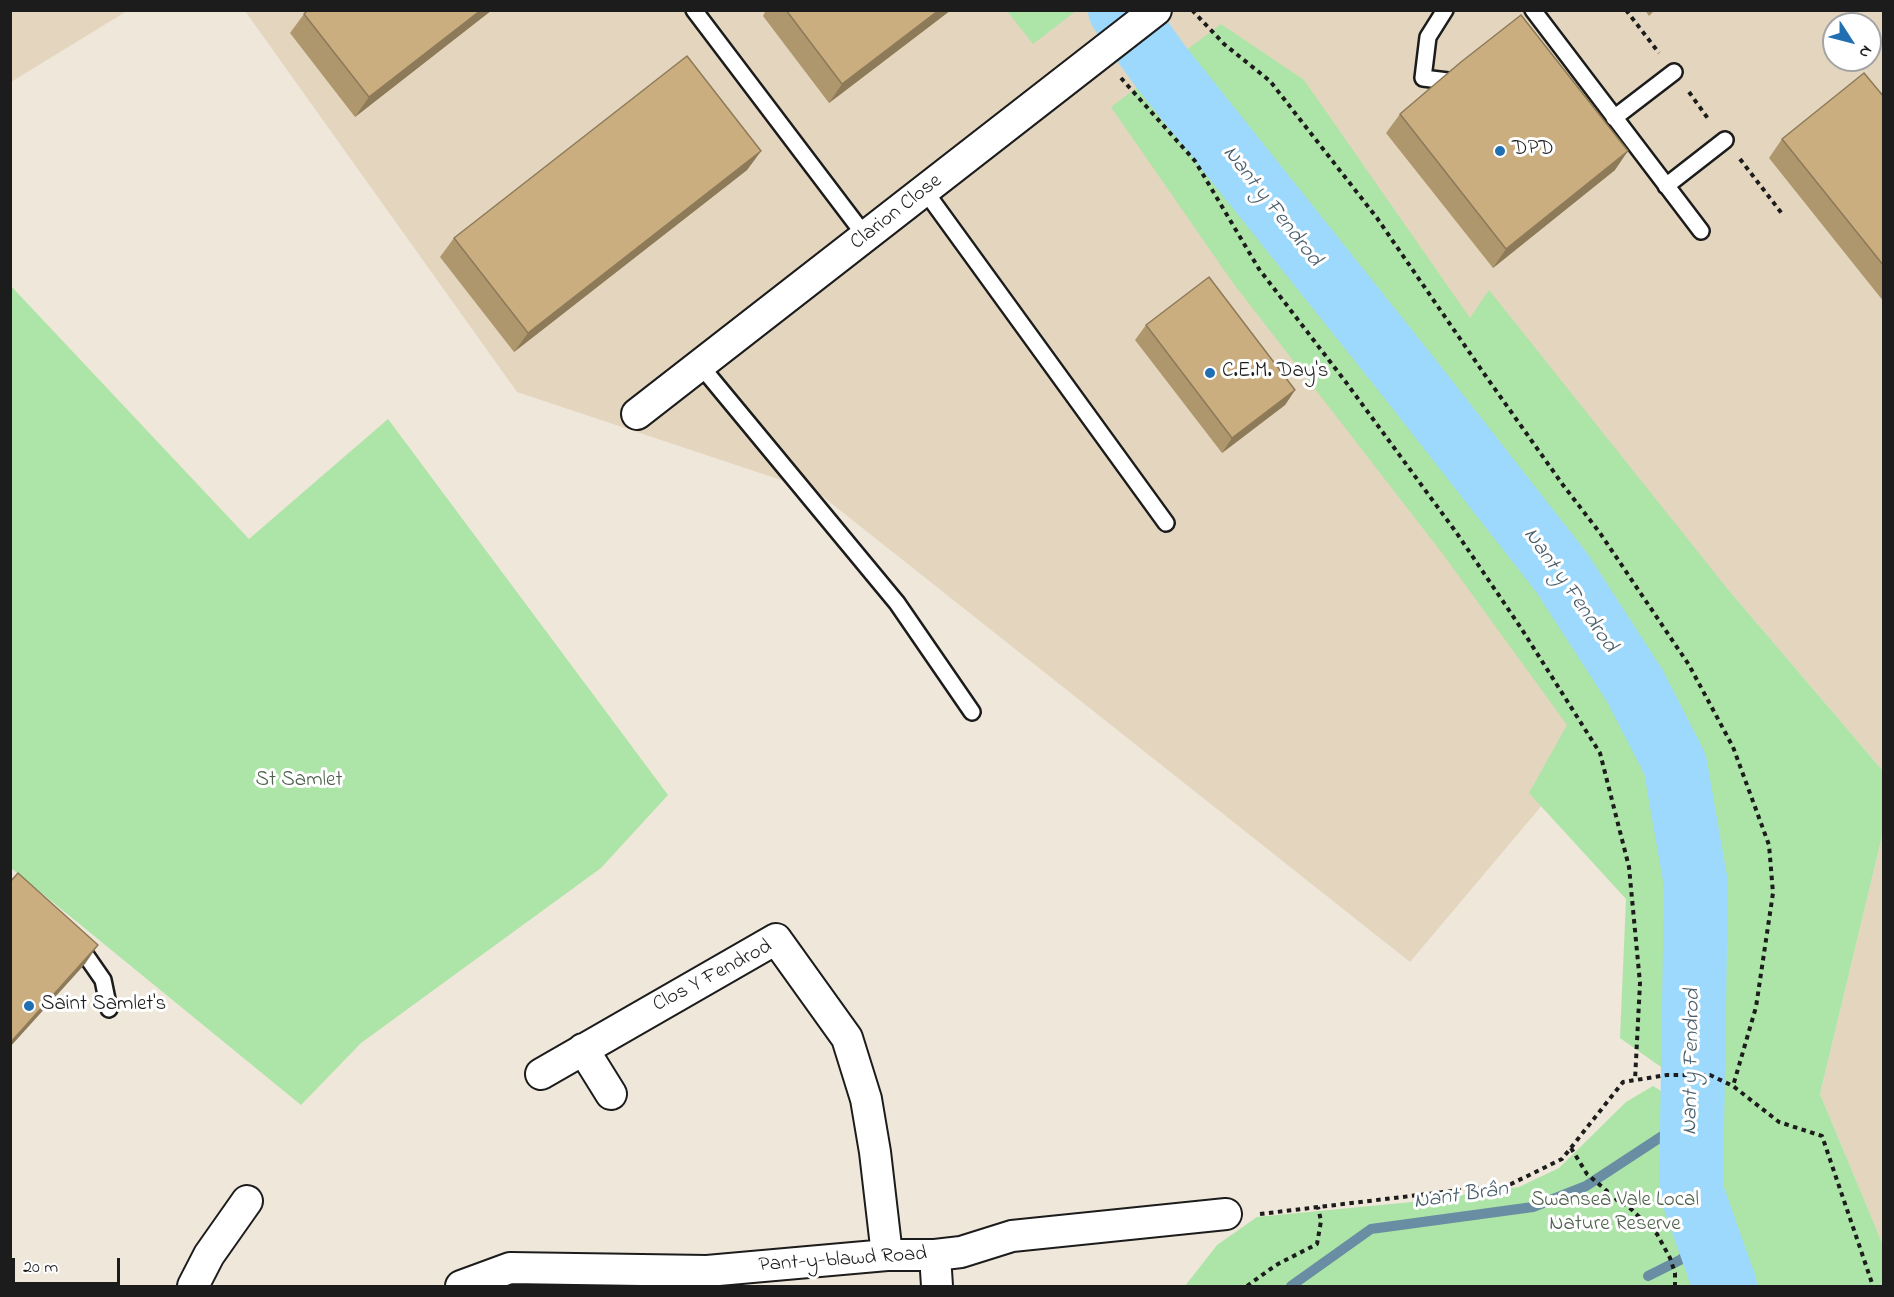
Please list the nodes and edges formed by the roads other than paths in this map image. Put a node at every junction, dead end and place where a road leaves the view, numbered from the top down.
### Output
1 (694, 10) edge
2 (1445, 10) edge
3 (1533, 10) edge
4 (1152, 14) edge
5 (1674, 72) road end
6 (1448, 81) edge
7 (1614, 118) junction
8 (1725, 140) road end
9 (1666, 186) junction
10 (925, 192) junction
11 (1701, 231) dead end
12 (866, 237) junction
13 (700, 365) junction
14 (637, 414) dead end
15 (1166, 523) dead end
16 (972, 712) dead end
17 (68, 929) edge
18 (109, 1009) dead end
19 (583, 1049) junction
20 (541, 1074) dead end
21 (611, 1094) dead end
22 (247, 1201) dead end
23 (1226, 1214) road end
24 (887, 1255) junction
25 (935, 1255) junction
26 (193, 1287) edge
27 (461, 1287) edge
28 (937, 1287) edge

1 - 12 lane
2 - 6 lane
3 - 7 lane
4 - 10 street, Clarion Close
5 - 7 lane
7 - 9 lane
8 - 9 lane
9 - 11 lane
10 - 12 street, Clarion Close
10 - 15 lane
12 - 13 street, Clarion Close
13 - 14 street, Clarion Close
13 - 16 lane
17 - 18 lane
19 - 20 street, Clos Y Fendrod
19 - 21 street
19 - 24 street, Clos Y Fendrod
22 - 26 street
23 - 25 street, Pant-y-blawd Road
24 - 25 street, Pant-y-blawd Road
24 - 27 street, Pant-y-blawd Road
25 - 28 street

